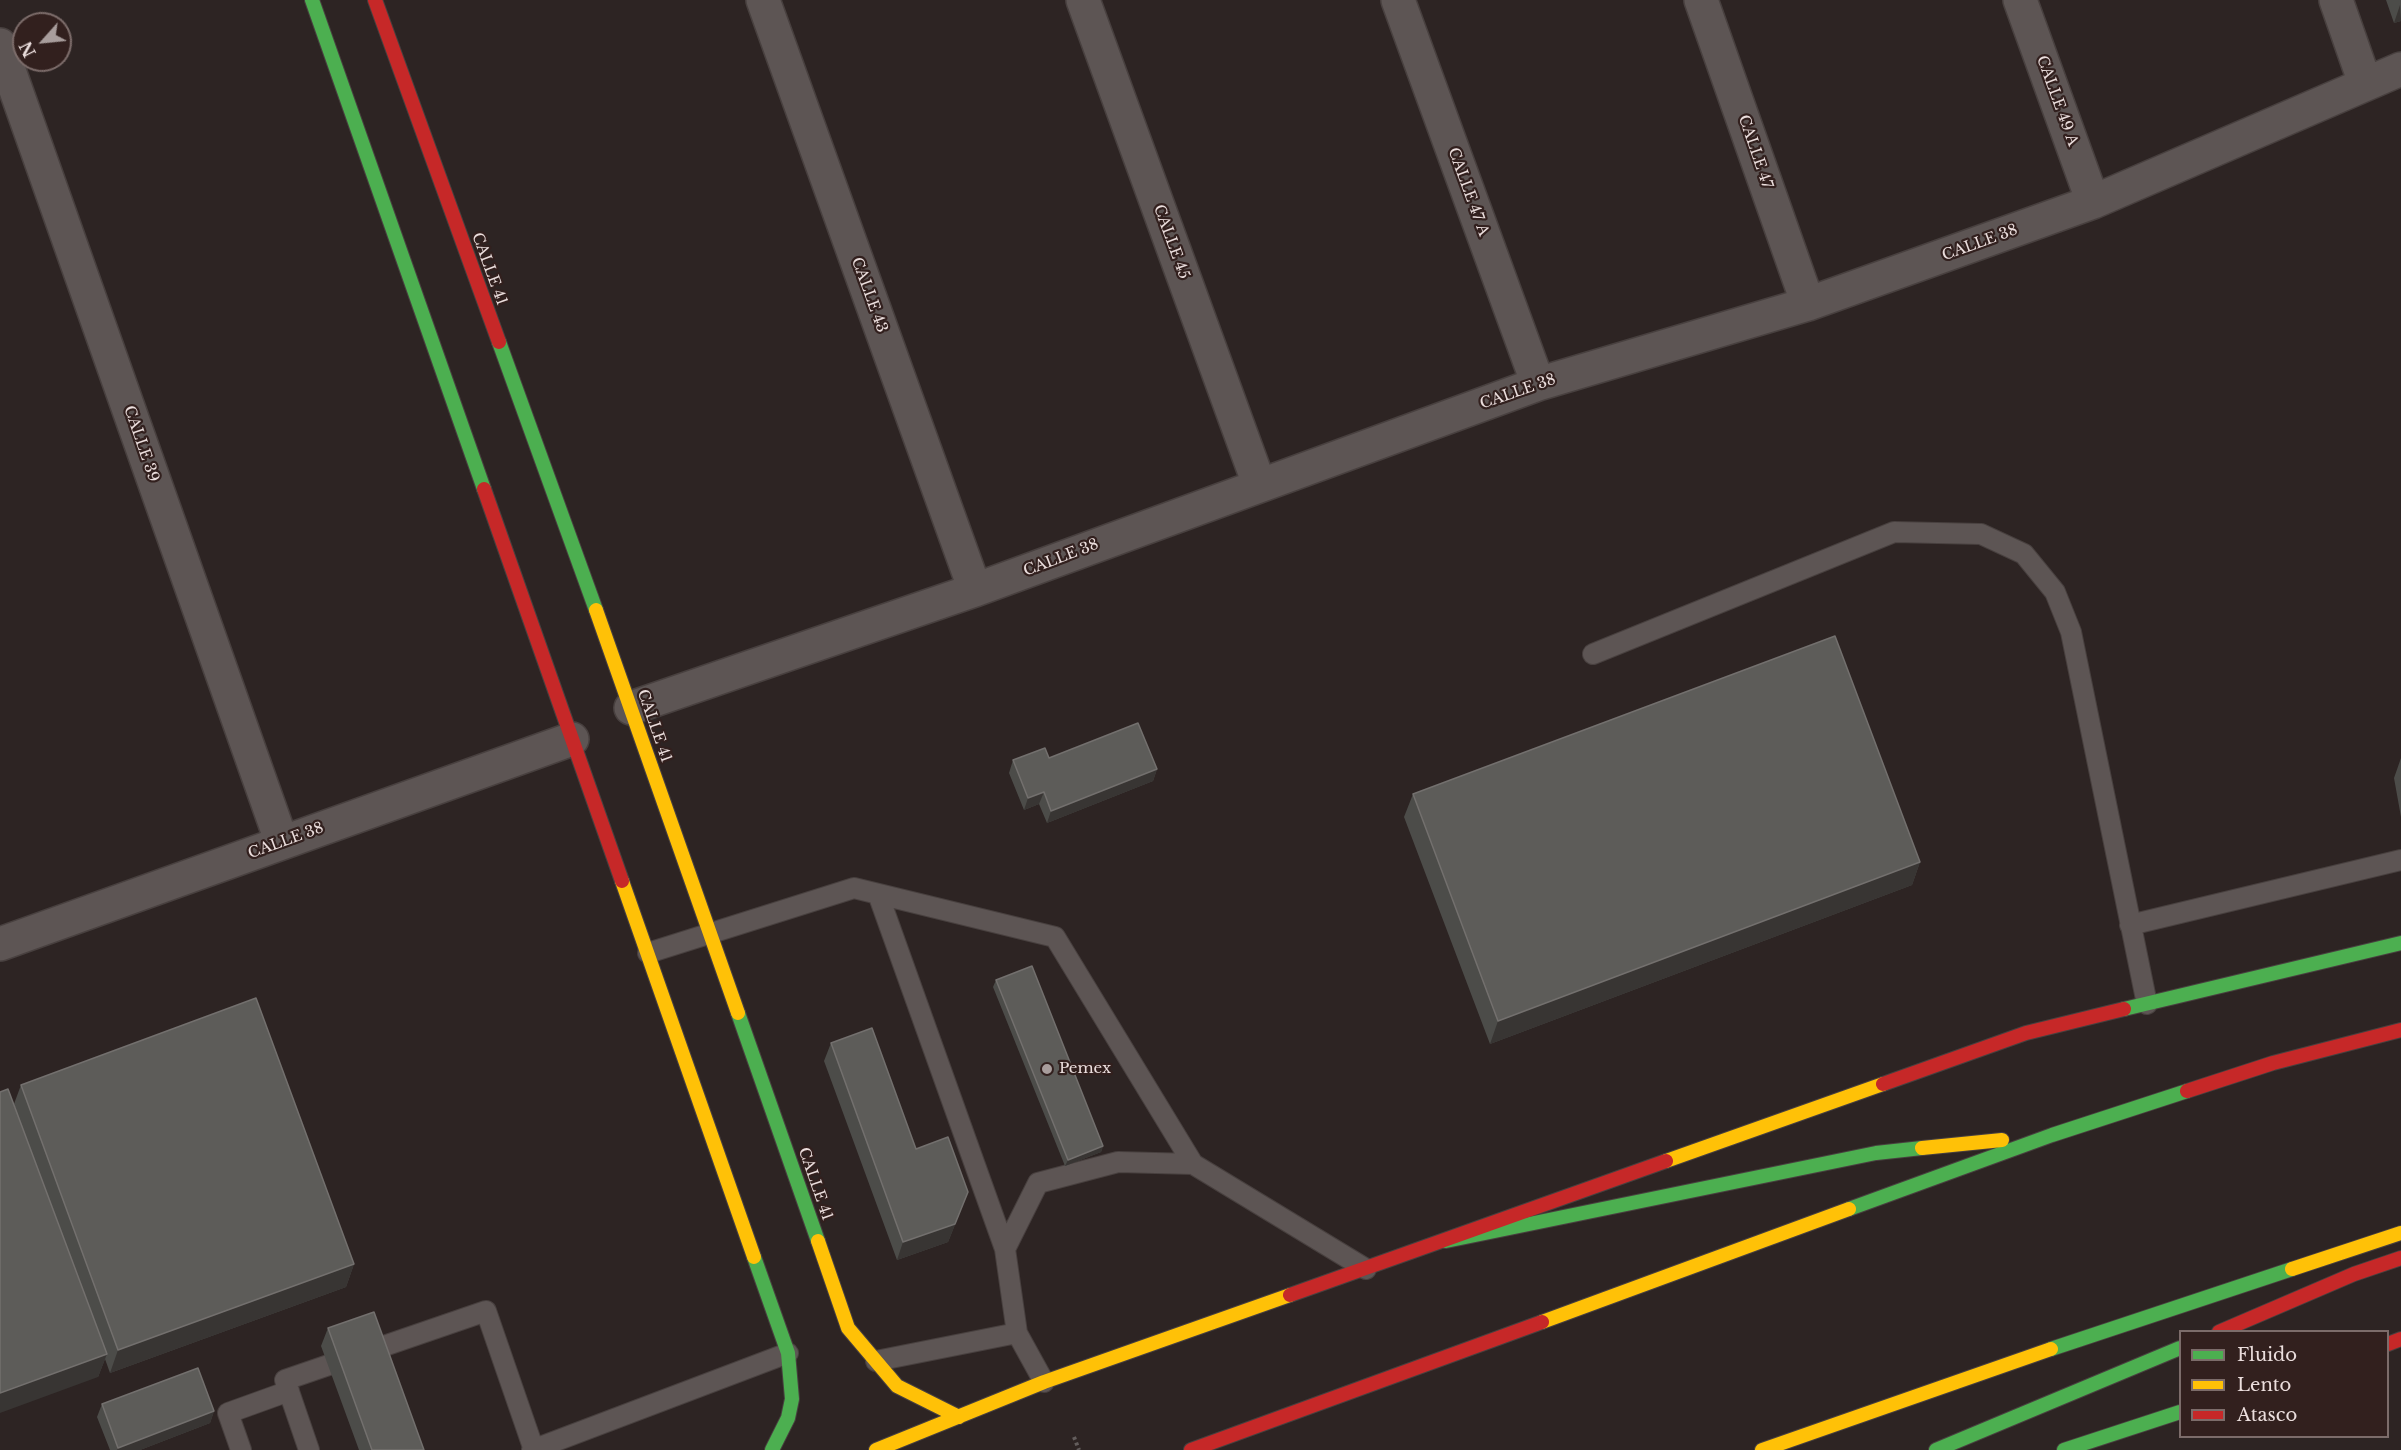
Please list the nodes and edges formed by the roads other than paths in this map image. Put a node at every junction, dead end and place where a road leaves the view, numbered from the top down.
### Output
1 (312, 0) edge
2 (375, 0) edge
3 (763, 0) edge
4 (1083, 0) edge
5 (1398, 0) edge
6 (1701, 0) edge
7 (2020, 0) edge
8 (2336, 0) edge
9 (0, 45) edge
10 (2401, 69) edge
11 (2365, 83) junction
12 (2093, 202) junction
13 (1809, 304) junction
14 (1538, 384) junction
15 (1258, 484) junction
16 (975, 590) junction
17 (1593, 654) dead end
18 (631, 708) junction
19 (572, 739) junction
20 (282, 843) junction
21 (2401, 860) edge
22 (878, 894) junction
23 (2130, 926) junction
24 (709, 932) junction
25 (2, 935) edge
26 (2401, 942) edge
27 (648, 952) junction
28 (2147, 1004) junction
29 (2401, 1030) edge
30 (2052, 1135) junction
31 (1193, 1164) junction
32 (2401, 1233) edge
33 (1446, 1241) junction
34 (1005, 1249) junction
35 (2401, 1257) edge
36 (1366, 1269) junction
37 (2224, 1330) edge
38 (1017, 1333) junction
39 (2179, 1349) edge
40 (788, 1353) junction
41 (876, 1361) junction
42 (1044, 1382) junction
43 (289, 1391) junction
44 (2179, 1413) edge
45 (959, 1417) junction
46 (241, 1450) edge
47 (309, 1450) edge
48 (533, 1450) edge
49 (772, 1450) edge
50 (876, 1450) edge
51 (1191, 1450) edge
52 (1762, 1450) edge
53 (1936, 1450) edge
54 (2064, 1450) edge

1 - 19 main road
2 - 18 main road, CALLE 41
3 - 16 street, CALLE 43
4 - 15 street, CALLE 45
5 - 14 street, CALLE 47 A
6 - 13 street, CALLE 47
7 - 12 street, CALLE 49 A
8 - 11 street
9 - 20 street, CALLE 39
10 - 11 street, CALLE 38
11 - 12 street, CALLE 38
12 - 13 street, CALLE 38
13 - 14 street, CALLE 38
14 - 15 street, CALLE 38
15 - 16 street, CALLE 38
16 - 18 street, CALLE 38
17 - 23 lane
18 - 24 main road, CALLE 41
19 - 20 street, CALLE 38
19 - 27 main road
20 - 25 street, CALLE 38
21 - 23 lane
22 - 24 lane
22 - 31 lane
22 - 34 lane
23 - 28 lane
24 - 27 lane
24 - 41 main road, CALLE 41
26 - 28 main road
27 - 40 main road
28 - 33 main road
29 - 30 main road
30 - 33 main road
30 - 51 main road
31 - 34 lane
31 - 36 lane
32 - 52 main road
33 - 36 main road
34 - 38 lane
35 - 37 main road
36 - 42 main road
38 - 41 lane
38 - 42 lane
39 - 53 main road
40 - 48 lane
40 - 49 main road
41 - 45 main road, CALLE 41
42 - 45 main road
43 - 46 lane
43 - 47 lane
43 - 48 lane
44 - 54 main road
45 - 50 main road

